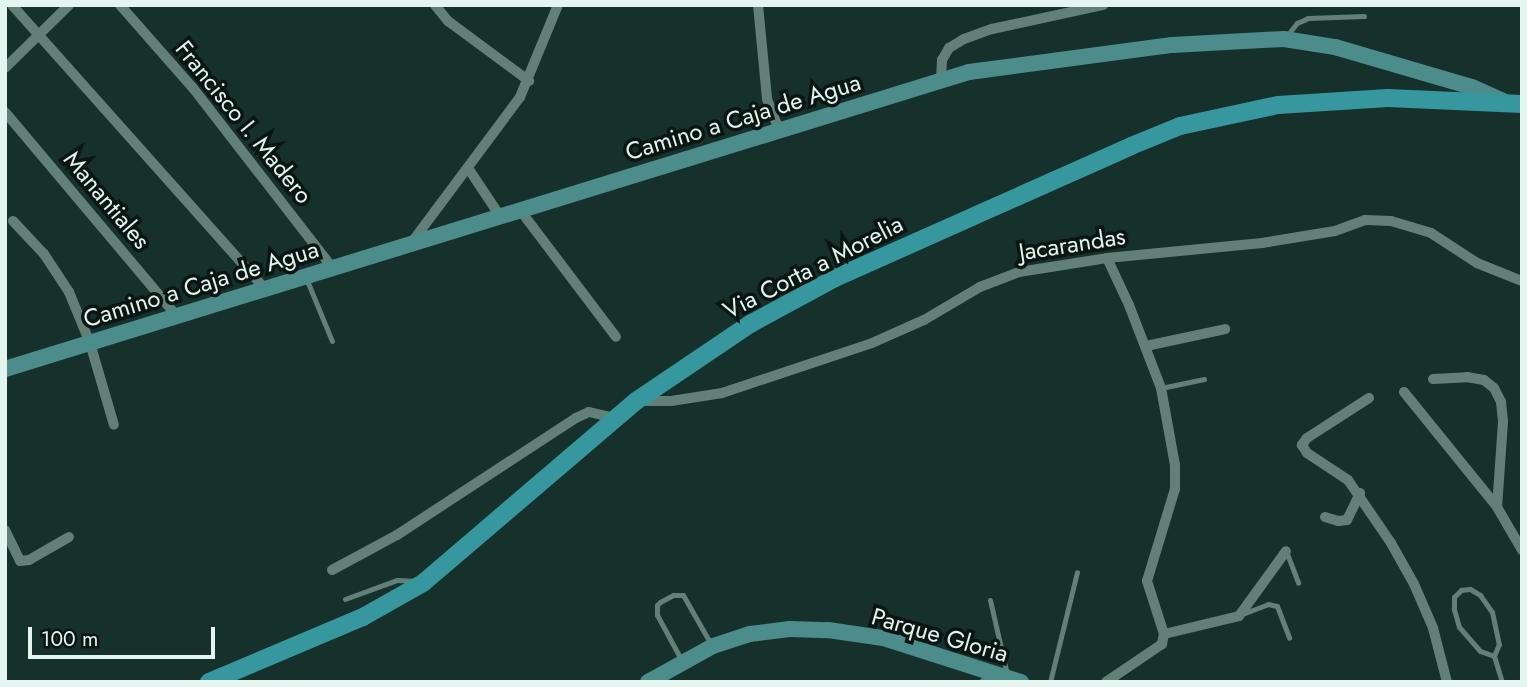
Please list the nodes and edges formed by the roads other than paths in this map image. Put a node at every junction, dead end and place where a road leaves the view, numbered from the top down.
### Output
1 (12, 5) edge
2 (69, 5) edge
3 (120, 5) edge
4 (435, 5) edge
5 (558, 5) edge
6 (758, 5) edge
7 (1102, 5) edge
8 (1364, 16) dead end
9 (39, 36) junction
10 (1284, 39) junction
11 (5, 68) edge
12 (941, 79) junction
13 (528, 81) junction
14 (1514, 103) edge
15 (5, 112) edge
16 (779, 131) junction
17 (468, 168) junction
18 (520, 210) junction
19 (500, 216) junction
20 (12, 221) dead end
21 (412, 242) junction
22 (1107, 258) junction
23 (332, 267) junction
24 (305, 276) junction
25 (1522, 281) edge
26 (264, 288) junction
27 (177, 316) junction
28 (1225, 329) dead end
29 (616, 337) dead end
30 (332, 341) dead end
31 (90, 343) junction
32 (1146, 346) junction
33 (5, 369) edge
34 (1204, 379) dead end
35 (1433, 379) dead end
36 (1161, 388) junction
37 (1404, 392) dead end
38 (1369, 398) dead end
39 (636, 401) junction
40 (615, 418) junction
41 (114, 425) dead end
42 (1360, 493) junction
43 (1497, 507) junction
44 (1325, 517) dead end
45 (5, 530) edge
46 (69, 537) dead end
47 (1522, 550) edge
48 (1286, 551) joint
49 (332, 570) dead end
50 (1077, 572) dead end
51 (423, 583) junction
52 (1298, 583) dead end
53 (345, 599) dead end
54 (990, 600) dead end
55 (1239, 615) junction
56 (1164, 634) junction
57 (1289, 638) dead end
58 (713, 646) junction
59 (1494, 656) junction
60 (683, 661) junction
61 (986, 677) edge
62 (1015, 679) edge
63 (209, 682) edge
64 (648, 682) edge
65 (1050, 682) edge
66 (1106, 682) edge
67 (1447, 682) edge
68 (1502, 682) edge

1 - 9 street
2 - 9 street
3 - 23 street, Francisco I. Madero
4 - 13 street
5 - 13 street
6 - 16 street
7 - 12 street
8 - 10 lane
9 - 11 street
9 - 26 street
10 - 12 main road, Camino a Caja de Agua
10 - 14 main road, Camino a Caja de Agua
12 - 16 main road, Camino a Caja de Agua
13 - 17 street
14 - 39 main road, Via Corta a Morelia
15 - 27 street, Manantiales
16 - 18 main road, Camino a Caja de Agua
17 - 19 street
17 - 21 street
18 - 19 main road, Camino a Caja de Agua
18 - 29 street
19 - 21 main road, Camino a Caja de Agua
20 - 31 street
21 - 23 main road, Camino a Caja de Agua
22 - 25 street, Jacarandas
22 - 32 street
22 - 39 street, Jacarandas
23 - 24 main road, Camino a Caja de Agua
24 - 26 main road, Camino a Caja de Agua
24 - 30 lane
26 - 27 main road, Camino a Caja de Agua
27 - 31 main road, Camino a Caja de Agua
28 - 32 street
31 - 33 main road, Camino a Caja de Agua
31 - 41 street
32 - 36 street
34 - 36 lane
35 - 43 street
36 - 56 street
37 - 43 street
38 - 42 street
39 - 40 main road, Via Corta a Morelia
40 - 49 street
40 - 51 main road, Via Corta a Morelia
42 - 44 street
42 - 67 street
43 - 47 street
45 - 46 street
48 - 52 lane
48 - 55 street
50 - 65 lane
51 - 53 lane
51 - 63 main road, Via Corta a Morelia
54 - 62 lane
55 - 56 street
55 - 57 lane
56 - 66 street
58 - 60 main road, Parque Gloria
58 - 60 lane
58 - 61 main road, Parque Gloria
59 - 59 lane
59 - 68 lane
60 - 64 main road, Parque Gloria
61 - 62 main road, Parque Gloria

